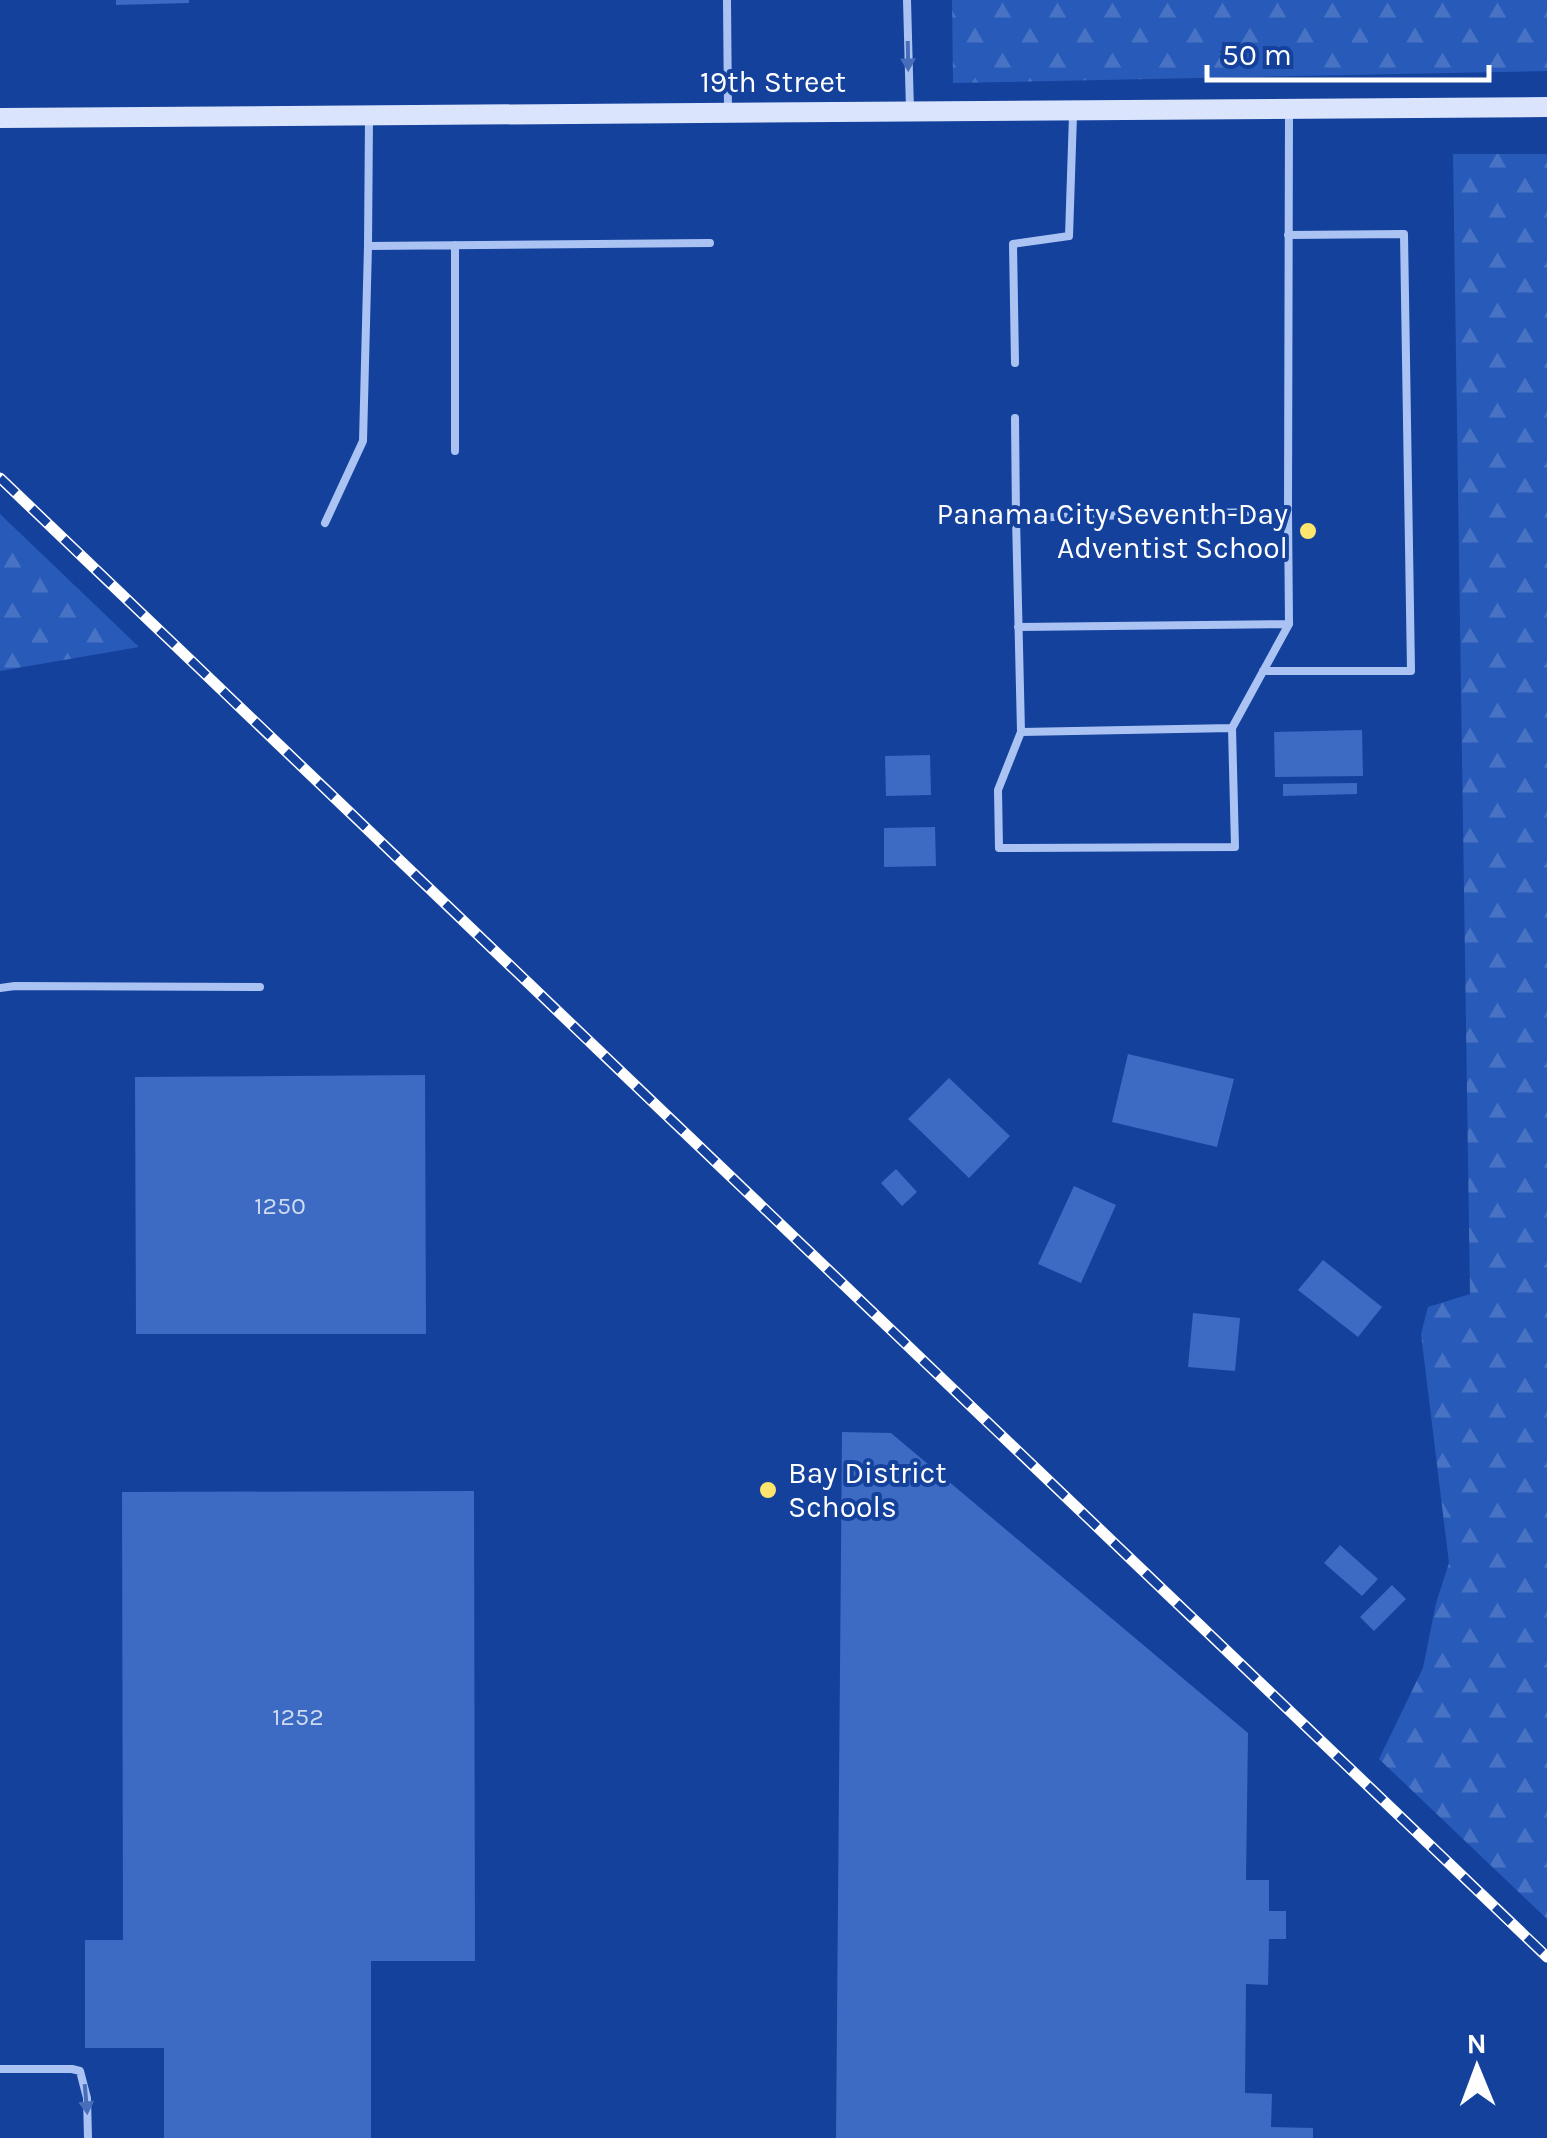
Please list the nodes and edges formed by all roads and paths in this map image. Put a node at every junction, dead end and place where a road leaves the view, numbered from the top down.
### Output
1 (727, 0) edge
2 (907, 0) edge
3 (1547, 107) edge
4 (1289, 109) junction
5 (1073, 110) junction
6 (910, 111) junction
7 (728, 112) junction
8 (370, 115) junction
9 (0, 118) edge
10 (1288, 234) junction
11 (710, 243) dead end
12 (456, 245) junction
13 (368, 246) junction
14 (1014, 362) dead end
15 (1015, 418) dead end
16 (455, 450) dead end
17 (1288, 511) junction
18 (1016, 518) junction
19 (325, 523) dead end
20 (1289, 624) junction
21 (1018, 627) junction
22 (1263, 671) junction
23 (1232, 728) junction
24 (1021, 732) junction
25 (0, 988) edge
26 (260, 988) dead end
27 (0, 2069) edge
28 (88, 2138) edge

1 - 7 lane
2 -> 6 lane
3 - 4 main road, 19th Street
4 - 5 main road, 19th Street
4 - 10 lane
5 - 6 main road, 19th Street
5 - 14 lane
6 - 7 main road, 19th Street
7 - 8 main road, 19th Street
8 - 9 main road, 19th Street
8 - 13 lane
10 - 17 lane
10 - 22 lane
11 - 12 lane
12 - 13 lane
12 - 16 lane
13 - 19 lane
15 - 18 lane
17 - 18 lane
17 - 20 lane
18 - 21 lane
20 - 21 lane
20 - 22 lane
21 - 24 lane
22 - 23 lane
23 - 24 lane
23 - 24 lane
25 - 26 lane
27 -> 28 lane

